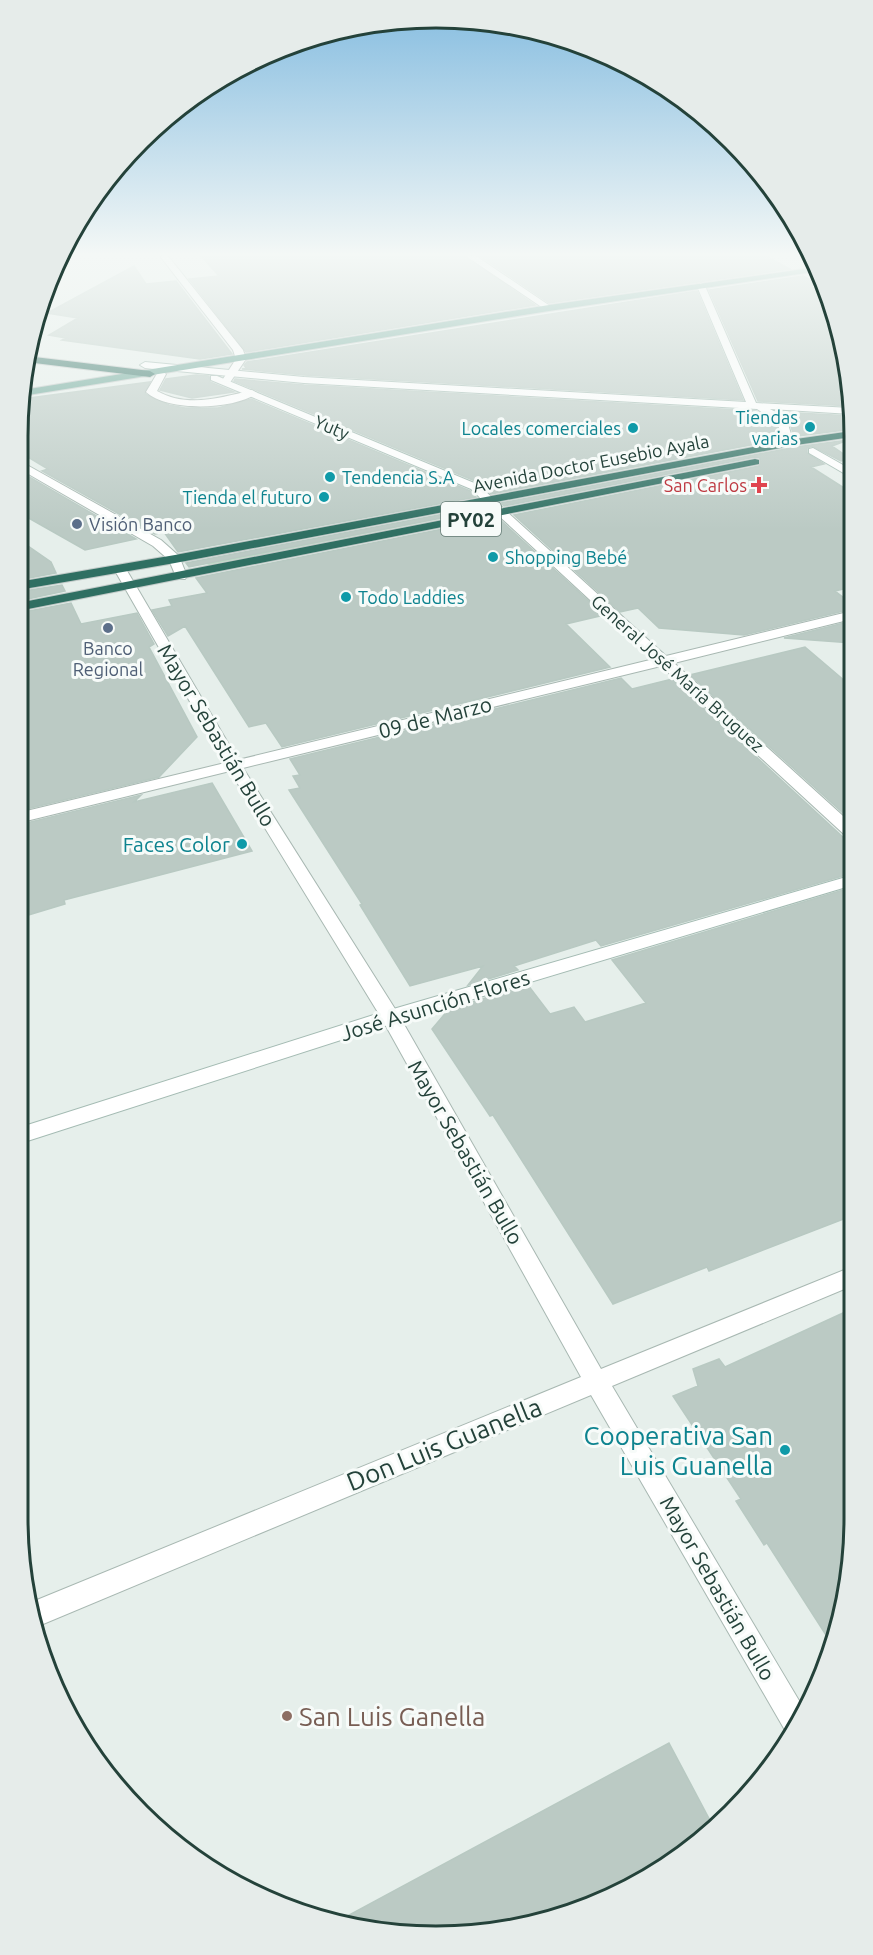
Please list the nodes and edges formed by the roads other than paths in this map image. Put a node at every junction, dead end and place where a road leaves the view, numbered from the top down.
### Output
1 (234, 347) edge
2 (282, 347) edge
3 (357, 347) edge
4 (727, 347) edge
5 (38, 350) edge
6 (239, 354) junction
7 (36, 360) edge
8 (272, 366) junction
9 (181, 369) junction
10 (152, 371) junction
11 (229, 378) junction
12 (295, 380) junction
13 (31, 391) edge
14 (257, 395) junction
15 (752, 405) junction
16 (844, 411) edge
17 (844, 435) edge
18 (827, 438) junction
19 (796, 442) junction
20 (813, 451) junction
21 (28, 469) edge
22 (844, 470) edge
23 (489, 500) junction
24 (502, 513) junction
25 (175, 560) junction
26 (181, 576) junction
27 (124, 578) junction
28 (28, 585) edge
29 (28, 604) edge
30 (844, 617) edge
31 (665, 661) junction
32 (234, 766) junction
33 (28, 816) edge
34 (844, 826) edge
35 (844, 883) edge
36 (390, 1017) junction
37 (28, 1133) edge
38 (844, 1279) edge
39 (596, 1381) junction
40 (39, 1612) edge
41 (793, 1717) edge

1 - 6 street
2 - 6 main road
3 - 8 main road
4 - 15 street
5 - 10 highway
6 - 8 main road
6 - 9 main road
6 - 10 main road
6 - 11 street
7 - 10 highway
8 - 11 street
8 - 12 street
9 - 10 main road
9 - 11 street
10 - 11 street, Yuty
10 - 13 main road
10 - 14 street
11 - 14 street, Yuty
12 - 14 street
12 - 15 street
14 - 23 street, Yuty
15 - 16 street
15 - 19 street
17 - 18 highway, Avenida Doctor Eusebio Ayala / PY02
18 - 19 highway, Avenida Doctor Eusebio Ayala / PY02
18 - 20 highway
19 - 23 highway, Avenida Doctor Eusebio Ayala / PY02
20 - 22 street
20 - 24 highway, Avenida Doctor Eusebio Ayala / PY02
21 - 25 street
23 - 24 street, Yuty
23 - 25 highway, Avenida Doctor Eusebio Ayala / PY02
24 - 26 highway, Avenida Doctor Eusebio Ayala / PY02
24 - 31 street, General José María Bruguez
25 - 26 street
25 - 27 highway, Avenida Doctor Eusebio Ayala / PY02
26 - 27 highway, Avenida Doctor Eusebio Ayala / PY02
27 - 28 highway, Avenida Doctor Eusebio Ayala / PY02
27 - 29 highway, Avenida Doctor Eusebio Ayala / PY02
27 - 32 street, Mayor Sebastián Bullo
30 - 31 street, 09 de Marzo
31 - 32 street, 09 de Marzo
31 - 34 street, General José María Bruguez
32 - 33 street, 09 de Marzo
32 - 36 street, Mayor Sebastián Bullo
35 - 36 street, José Asunción Flores
36 - 37 street, José Asunción Flores
36 - 39 street, Mayor Sebastián Bullo
38 - 39 street, Don Luis Guanella
39 - 40 street, Don Luis Guanella
39 - 41 street, Mayor Sebastián Bullo

